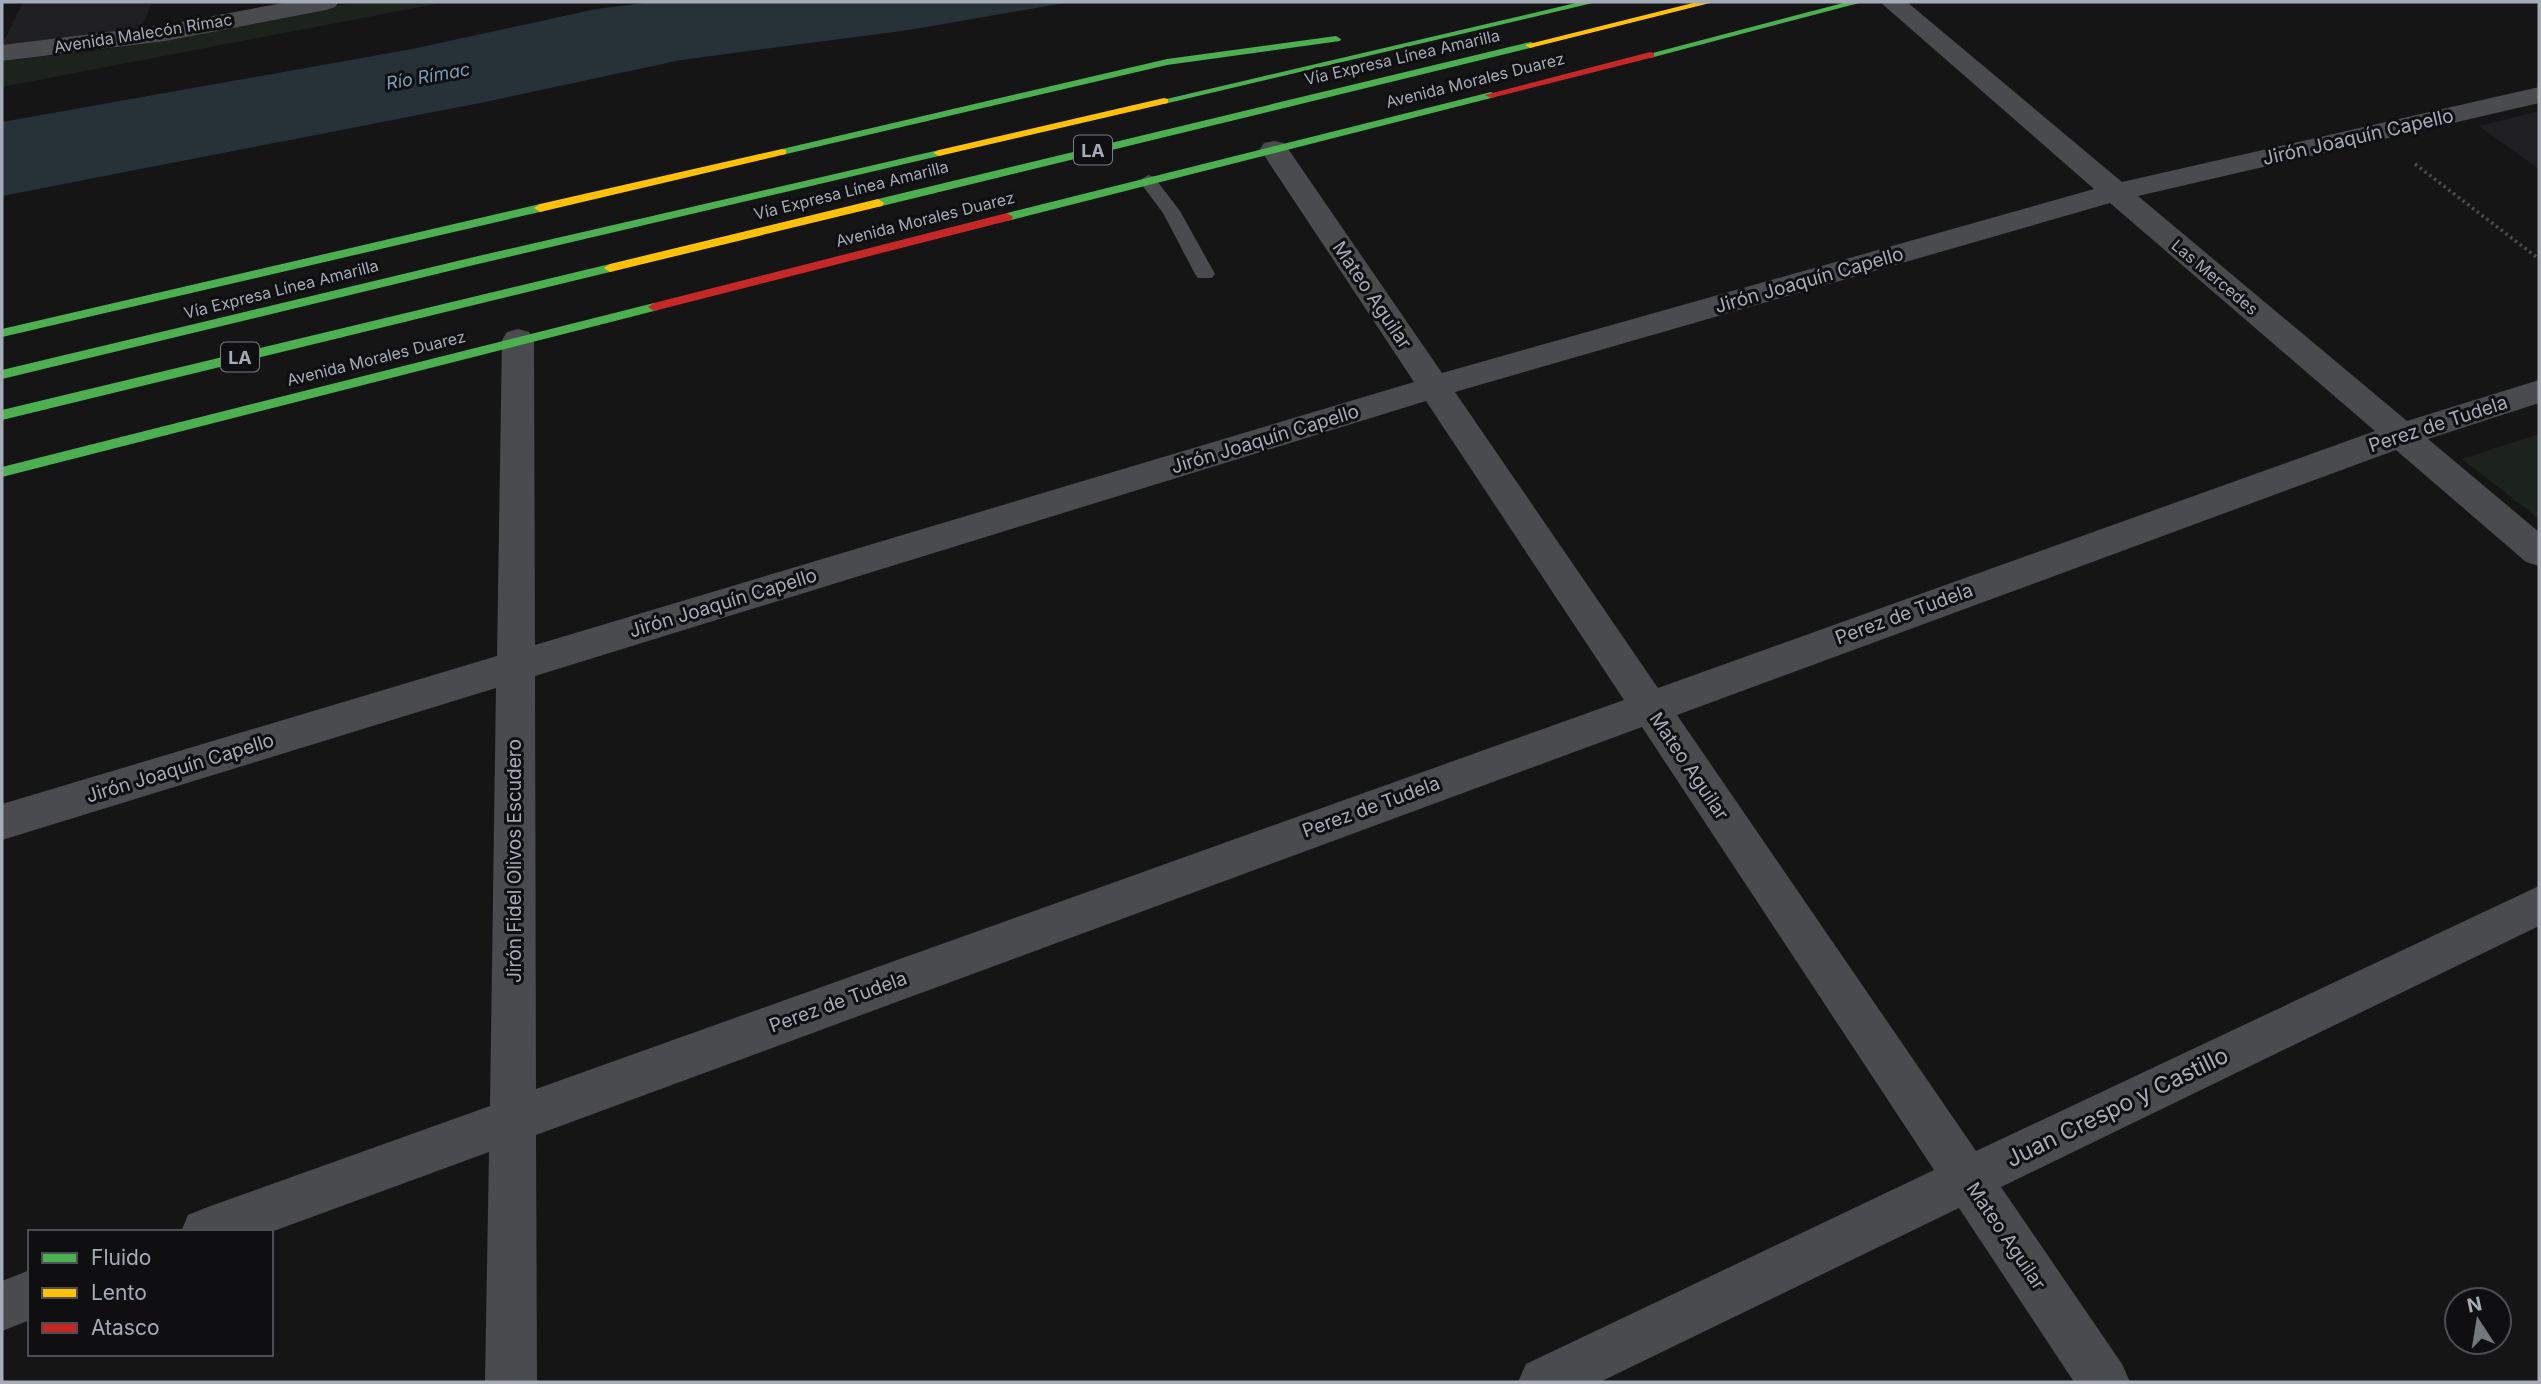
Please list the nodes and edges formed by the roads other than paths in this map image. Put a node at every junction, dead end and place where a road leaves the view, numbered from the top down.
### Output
1 (178, 2) edge
2 (326, 2) edge
3 (1592, 2) edge
4 (1709, 2) edge
5 (1858, 2) edge
6 (1892, 2) edge
7 (1567, 8) junction
8 (1392, 32) dead end
9 (165, 33) junction
10 (1352, 37) dead end
11 (2, 53) edge
12 (2539, 95) edge
13 (1274, 149) junction
14 (1148, 181) junction
15 (2116, 192) junction
16 (1205, 274) dead end
17 (2, 333) edge
18 (518, 340) junction
19 (2, 375) edge
20 (1434, 387) junction
21 (2539, 391) edge
22 (2, 415) edge
23 (2401, 435) junction
24 (2, 472) edge
25 (2539, 552) edge
26 (516, 666) junction
27 (1649, 706) junction
28 (2, 822) edge
29 (2539, 905) edge
30 (513, 1120) junction
31 (1968, 1179) junction
32 (210, 1230) edge
33 (28, 1296) edge
34 (2, 1306) edge
35 (511, 1382) edge
36 (1544, 1382) edge
37 (2104, 1382) edge

1 - 9 street
2 - 9 street, Avenida Malecón Rímac
3 - 7 main road, Vía Expresa Línea Amarilla / LA
4 - 22 main road, Vía Expresa Línea Amarilla / LA
5 - 13 main road, Avenida Morales Duarez
6 - 15 street, Las Mercedes
7 - 8 main road
7 - 19 main road, Vía Expresa Línea Amarilla / LA
9 - 11 street, Avenida Malecón Rímac
10 - 17 main road
12 - 15 street, Jirón Joaquín Capello
13 - 14 main road, Avenida Morales Duarez
13 - 20 street, Mateo Aguilar
14 - 16 lane
14 - 18 main road, Avenida Morales Duarez
15 - 20 street, Jirón Joaquín Capello
15 - 23 street, Las Mercedes
18 - 24 main road, Avenida Morales Duarez
18 - 26 street, Jirón Fidel Olivos Escudero
20 - 26 street, Jirón Joaquín Capello
20 - 27 street, Mateo Aguilar
21 - 23 street, Perez de Tudela
23 - 25 street, Las Mercedes
23 - 27 street, Perez de Tudela
26 - 28 street, Jirón Joaquín Capello
26 - 30 street, Jirón Fidel Olivos Escudero
27 - 30 street, Perez de Tudela
27 - 31 street, Mateo Aguilar
29 - 31 street, Juan Crespo y Castillo
30 - 32 street, Perez de Tudela
30 - 35 street, Jirón Fidel Olivos Escudero
31 - 36 street, Juan Crespo y Castillo
31 - 37 street, Mateo Aguilar
33 - 34 street

